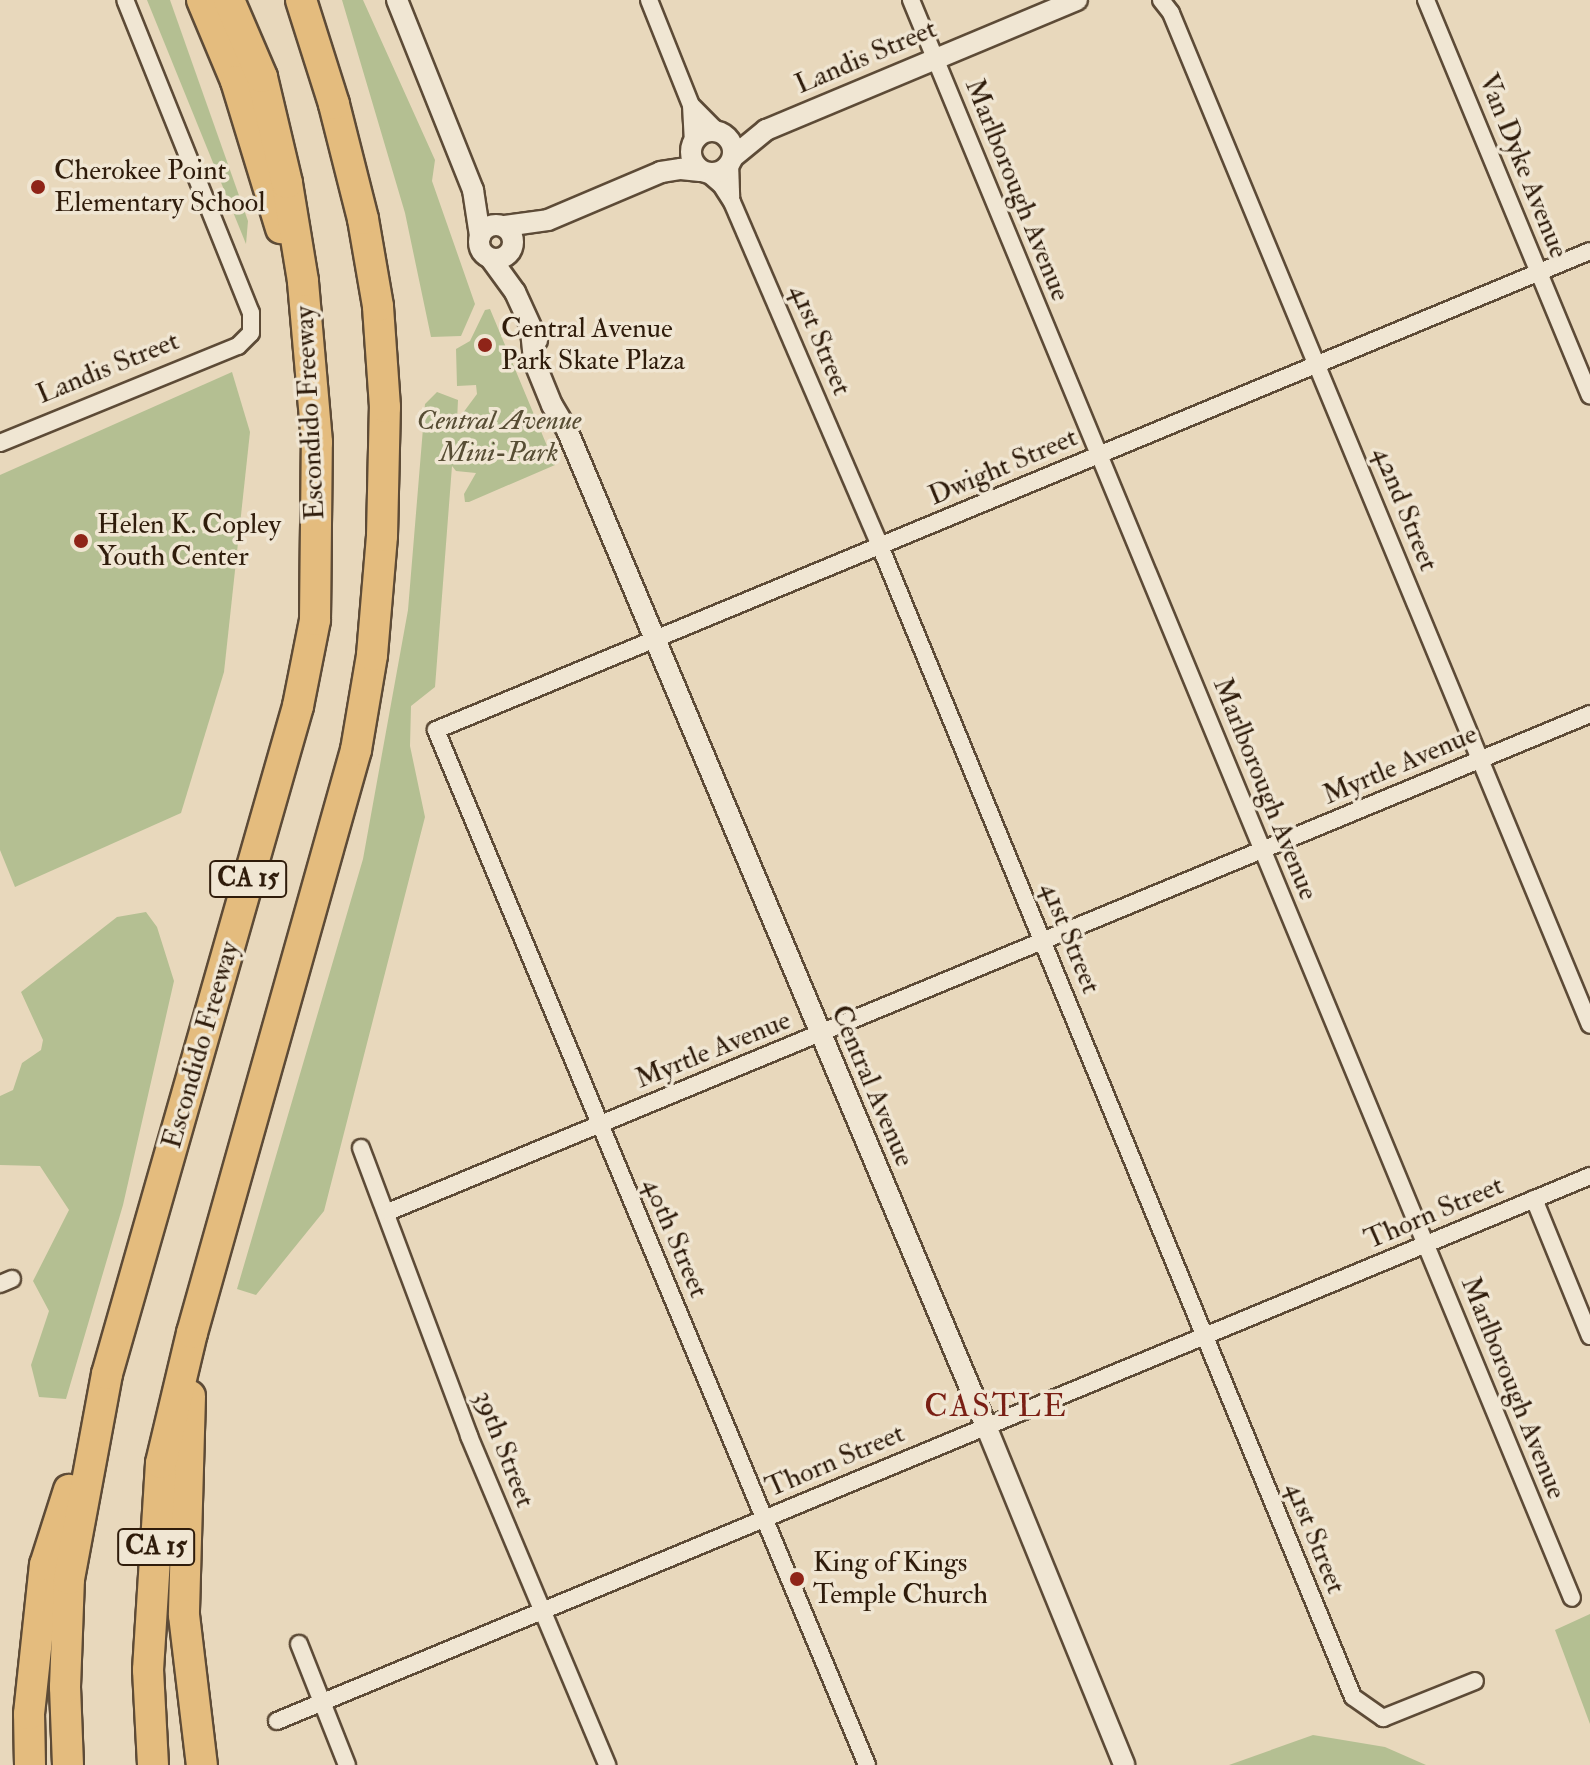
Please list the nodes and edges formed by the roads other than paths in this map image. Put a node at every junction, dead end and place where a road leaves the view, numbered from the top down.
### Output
1 (125, 0) edge
2 (202, 0) edge
3 (229, 0) edge
4 (301, 0) edge
5 (315, 0) edge
6 (397, 0) edge
7 (649, 0) edge
8 (911, 0) edge
9 (1077, 0) edge
10 (1426, 0) edge
11 (1167, 4) edge
12 (935, 59) junction
13 (334, 104) junction
14 (691, 105) junction
15 (766, 130) junction
16 (720, 133) junction
17 (692, 144) junction
18 (731, 160) junction
19 (661, 172) junction
20 (704, 172) junction
21 (473, 190) junction
22 (732, 202) junction
23 (548, 220) junction
24 (503, 226) junction
25 (480, 236) junction
26 (1590, 251) edge
27 (505, 253) junction
28 (1539, 273) junction
29 (303, 281) junction
30 (1318, 364) junction
31 (1590, 395) edge
32 (0, 443) edge
33 (1099, 455) junction
34 (880, 546) junction
35 (655, 639) junction
36 (1590, 714) edge
37 (436, 730) joint
38 (1480, 759) junction
39 (1262, 850) junction
40 (1043, 941) junction
41 (1590, 1025) edge
42 (820, 1034) junction
43 (600, 1125) junction
44 (361, 1148) dead end
45 (1590, 1176) edge
46 (1534, 1199) junction
47 (388, 1212) junction
48 (1426, 1244) junction
49 (192, 1333) junction
50 (1204, 1336) junction
51 (1590, 1336) edge
52 (107, 1374) junction
53 (986, 1426) junction
54 (764, 1519) junction
55 (1572, 1598) dead end
56 (542, 1611) junction
57 (299, 1644) dead end
58 (1475, 1681) dead end
59 (321, 1703) junction
60 (277, 1721) dead end
61 (30, 1765) edge
62 (68, 1765) edge
63 (153, 1765) edge
64 (202, 1765) edge
65 (347, 1765) edge
66 (607, 1765) edge
67 (867, 1765) edge
68 (1124, 1765) edge

1 - 32 street, Landis Street
2 - 29 highway
3 - 29 highway, Escondido Freeway / CA 15
4 - 13 highway, CA 15
5 - 13 highway
6 - 21 street
7 - 14 street
8 - 12 street, Marlborough Avenue
9 - 12 street, Landis Street
10 - 28 street, Van Dyke Avenue
11 - 30 street, 42nd Street
12 - 15 street, Landis Street
12 - 33 street, Marlborough Avenue
13 - 49 highway, CA 15
14 - 16 street
14 - 17 street
15 - 16 street, Landis Street
15 - 18 street, Landis Street
16 - 17 street
16 - 18 street
17 - 19 street
17 - 20 street
18 - 20 street
18 - 22 street, 41st Street
19 - 20 street
19 - 23 street
20 - 22 street, 41st Street
21 - 24 street
21 - 25 street
22 - 34 street, 41st Street
23 - 24 street
23 - 27 street
24 - 25 street
24 - 27 street
25 - 27 street
26 - 28 street, Dwight Street
27 - 35 street, Central Avenue
28 - 30 street, Dwight Street
28 - 31 street, Van Dyke Avenue
29 - 52 highway, Escondido Freeway / CA 15
30 - 33 street, Dwight Street
30 - 38 street, 42nd Street
33 - 34 street, Dwight Street
33 - 39 street, Marlborough Avenue
34 - 35 street, Dwight Street
34 - 40 street, 41st Street
35 - 37 street, Dwight Street
35 - 42 street, Central Avenue
36 - 38 street, Myrtle Avenue
37 - 43 street, 40th Street
38 - 39 street, Myrtle Avenue
38 - 41 street, 42nd Street
39 - 40 street, Myrtle Avenue
39 - 48 street, Marlborough Avenue
40 - 42 street, Myrtle Avenue
40 - 50 street, 41st Street
42 - 43 street, Myrtle Avenue
42 - 53 street, Central Avenue
43 - 47 street, Myrtle Avenue
43 - 54 street, 40th Street
44 - 47 street, 39th Street
45 - 46 street, Thorn Street
46 - 48 street, Thorn Street
46 - 51 street
47 - 56 street, 39th Street
48 - 50 street, Thorn Street
48 - 55 street, Marlborough Avenue
49 - 63 highway, CA 15
49 - 64 highway
50 - 53 street, Thorn Street
50 - 58 street, 41st Street
52 - 61 highway
52 - 62 highway, Escondido Freeway / CA 15
53 - 54 street, Thorn Street
53 - 68 street, Central Avenue
54 - 56 street, Thorn Street
54 - 67 street, 40th Street
56 - 59 street, Thorn Street
56 - 66 street, 39th Street
57 - 59 street
59 - 60 street, Thorn Street
59 - 65 street

